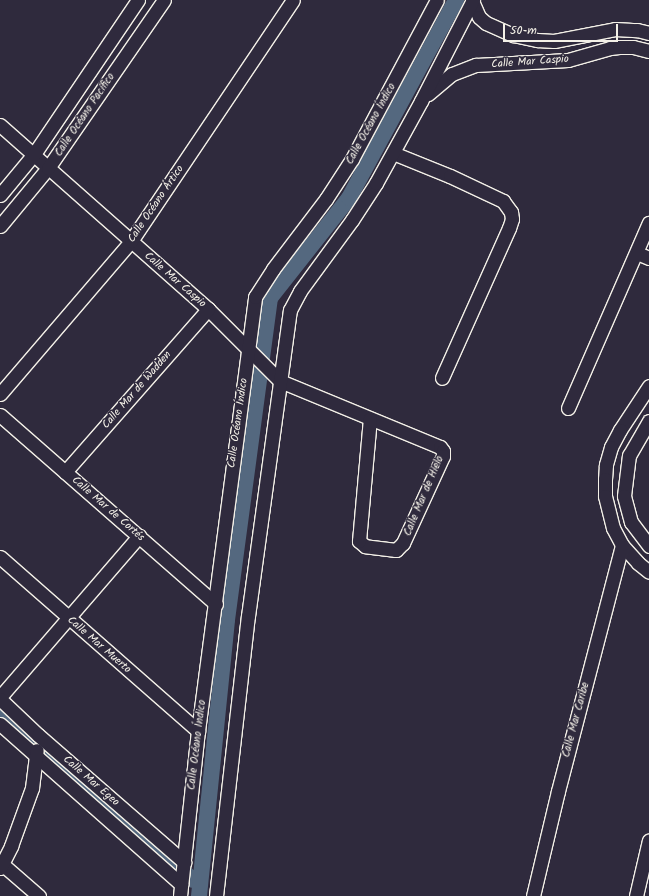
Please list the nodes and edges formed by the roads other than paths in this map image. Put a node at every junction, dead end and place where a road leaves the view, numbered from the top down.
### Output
1 (138, 0) edge
2 (164, 0) edge
3 (293, 0) edge
4 (437, 0) edge
5 (473, 0) edge
6 (649, 33) edge
7 (649, 51) edge
8 (421, 100) junction
9 (0, 124) edge
10 (393, 153) junction
11 (34, 154) junction
12 (48, 168) junction
13 (0, 195) edge
14 (649, 223) edge
15 (0, 226) edge
16 (131, 241) junction
17 (643, 256) edge
18 (208, 308) junction
19 (253, 354) junction
20 (442, 378) dead end
21 (278, 379) junction
22 (649, 386) edge
23 (0, 394) edge
24 (568, 408) dead end
25 (0, 415) edge
26 (370, 418) junction
27 (649, 421) edge
28 (65, 472) junction
29 (139, 536) junction
30 (647, 541) edge
31 (622, 545) junction
32 (0, 557) edge
33 (649, 572) edge
34 (216, 604) junction
35 (68, 618) junction
36 (0, 698) edge
37 (0, 724) edge
38 (198, 731) junction
39 (38, 736) junction
40 (37, 756) junction
41 (649, 840) edge
42 (5, 843) edge
43 (184, 862) junction
44 (1, 866) edge
45 (181, 887) edge
46 (39, 896) edge
47 (216, 896) edge
48 (533, 896) edge
49 (636, 896) edge

1 - 11 street, Calle Océano Pacífico
2 - 12 street, Calle Océano Pacífico
3 - 16 street, Calle Océano Ártico
4 - 19 street, Calle Océano Índico
5 - 6 street, Calle Mar Caspio
5 - 8 street
7 - 8 street, Calle Mar Caspio
8 - 10 street
9 - 11 street, Calle Mar Caspio
10 - 20 street
10 - 21 street
11 - 12 street, Calle Mar Caspio
11 - 13 street, Calle Océano Pacífico
12 - 15 street, Calle Océano Pacífico
12 - 16 street, Calle Mar Caspio
14 - 17 street
16 - 18 street, Calle Mar Caspio
16 - 23 street, Calle Océano Ártico
17 - 24 street
18 - 19 street, Calle Mar Caspio
18 - 28 street, Calle Mar de Wadden
19 - 21 street, Calle Mar Caspio
19 - 34 street, Calle Océano Índico
21 - 26 street, Calle Mar de Hielo
21 - 47 street
22 - 31 street
25 - 28 street, Calle Mar de Cortés
26 - 26 street, Calle Mar de Hielo
27 - 30 street
28 - 29 street, Calle Mar de Cortés
29 - 34 street, Calle Mar de Cortés
29 - 35 street
31 - 33 street
31 - 48 street, Calle Mar Caribe
32 - 35 street, Calle Mar Muerto
34 - 38 street, Calle Océano Índico
35 - 36 street
35 - 38 street, Calle Mar Muerto
36 - 39 street, Calle Mar Egeo
37 - 40 street, Calle Mar Egeo
38 - 43 street, Calle Océano Índico
39 - 40 street
39 - 43 street, Calle Mar Egeo
40 - 42 street
40 - 45 street, Calle Mar Egeo
41 - 49 street
42 - 44 street
43 - 45 street, Calle Océano Índico
44 - 46 street

